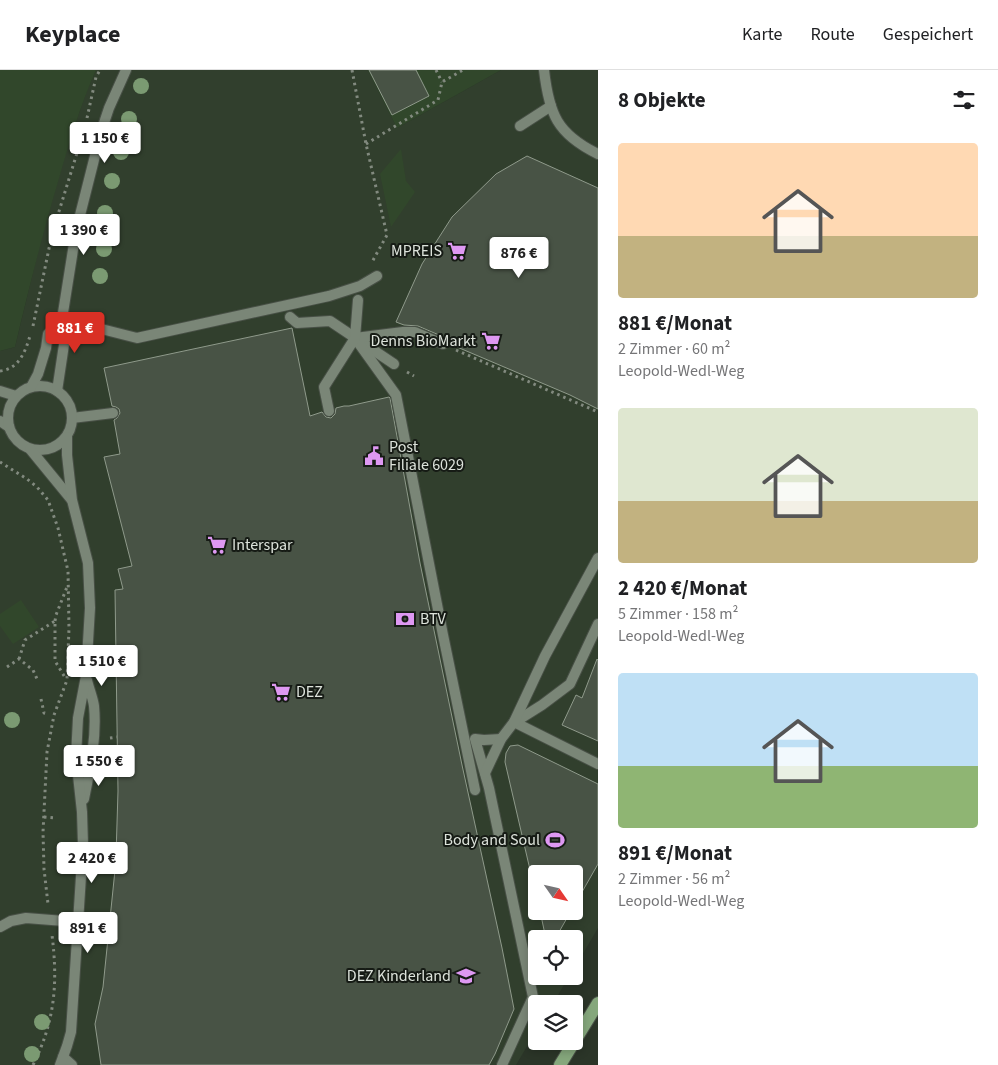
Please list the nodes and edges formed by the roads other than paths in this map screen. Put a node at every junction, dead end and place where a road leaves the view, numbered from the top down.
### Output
1 (126, 70) edge
2 (544, 70) edge
3 (551, 106) junction
4 (520, 126) dead end
5 (598, 154) edge
6 (377, 276) dead end
7 (358, 300) dead end
8 (290, 316) dead end
9 (62, 319) junction
10 (355, 338) junction
11 (443, 344) road end
12 (394, 364) dead end
13 (31, 387) junction
14 (0, 391) edge
15 (57, 391) junction
16 (16, 396) junction
17 (329, 411) dead end
18 (113, 413) dead end
19 (72, 418) junction
20 (4, 424) edge
21 (66, 437) junction
22 (30, 450) junction
23 (72, 500) junction
24 (598, 558) edge
25 (594, 575) edge
26 (598, 624) edge
27 (86, 676) junction
28 (514, 722) junction
29 (501, 739) junction
30 (598, 764) edge
31 (485, 773) junction
32 (475, 790) dead end
33 (82, 812) junction
34 (82, 860) junction
35 (116, 863) dead end
36 (77, 922) junction
37 (0, 927) edge
38 (598, 1003) edge
39 (62, 1061) edge
40 (72, 1065) edge
41 (502, 1065) edge
42 (560, 1065) edge

1 - 9 street
2 - 3 street
3 - 4 street
3 - 5 street
6 - 9 street
7 - 10 street
8 - 10 street
9 - 13 street
9 - 15 street
10 - 11 street
10 - 12 street
10 - 17 street
10 - 32 street
13 - 15 street
13 - 16 street
14 - 16 street
15 - 19 street
16 - 20 street
18 - 19 street
19 - 21 street
20 - 22 street
21 - 22 street
21 - 23 street
22 - 23 street
23 - 27 street
24 - 25 street
25 - 28 street
26 - 28 street
27 - 33 street
27 - 33 street
28 - 29 street
28 - 30 street
29 - 31 street
29 - 31 street
31 - 41 street
33 - 34 street
34 - 35 street
34 - 36 street
36 - 37 street
36 - 39 street
38 - 42 main road
39 - 40 street

